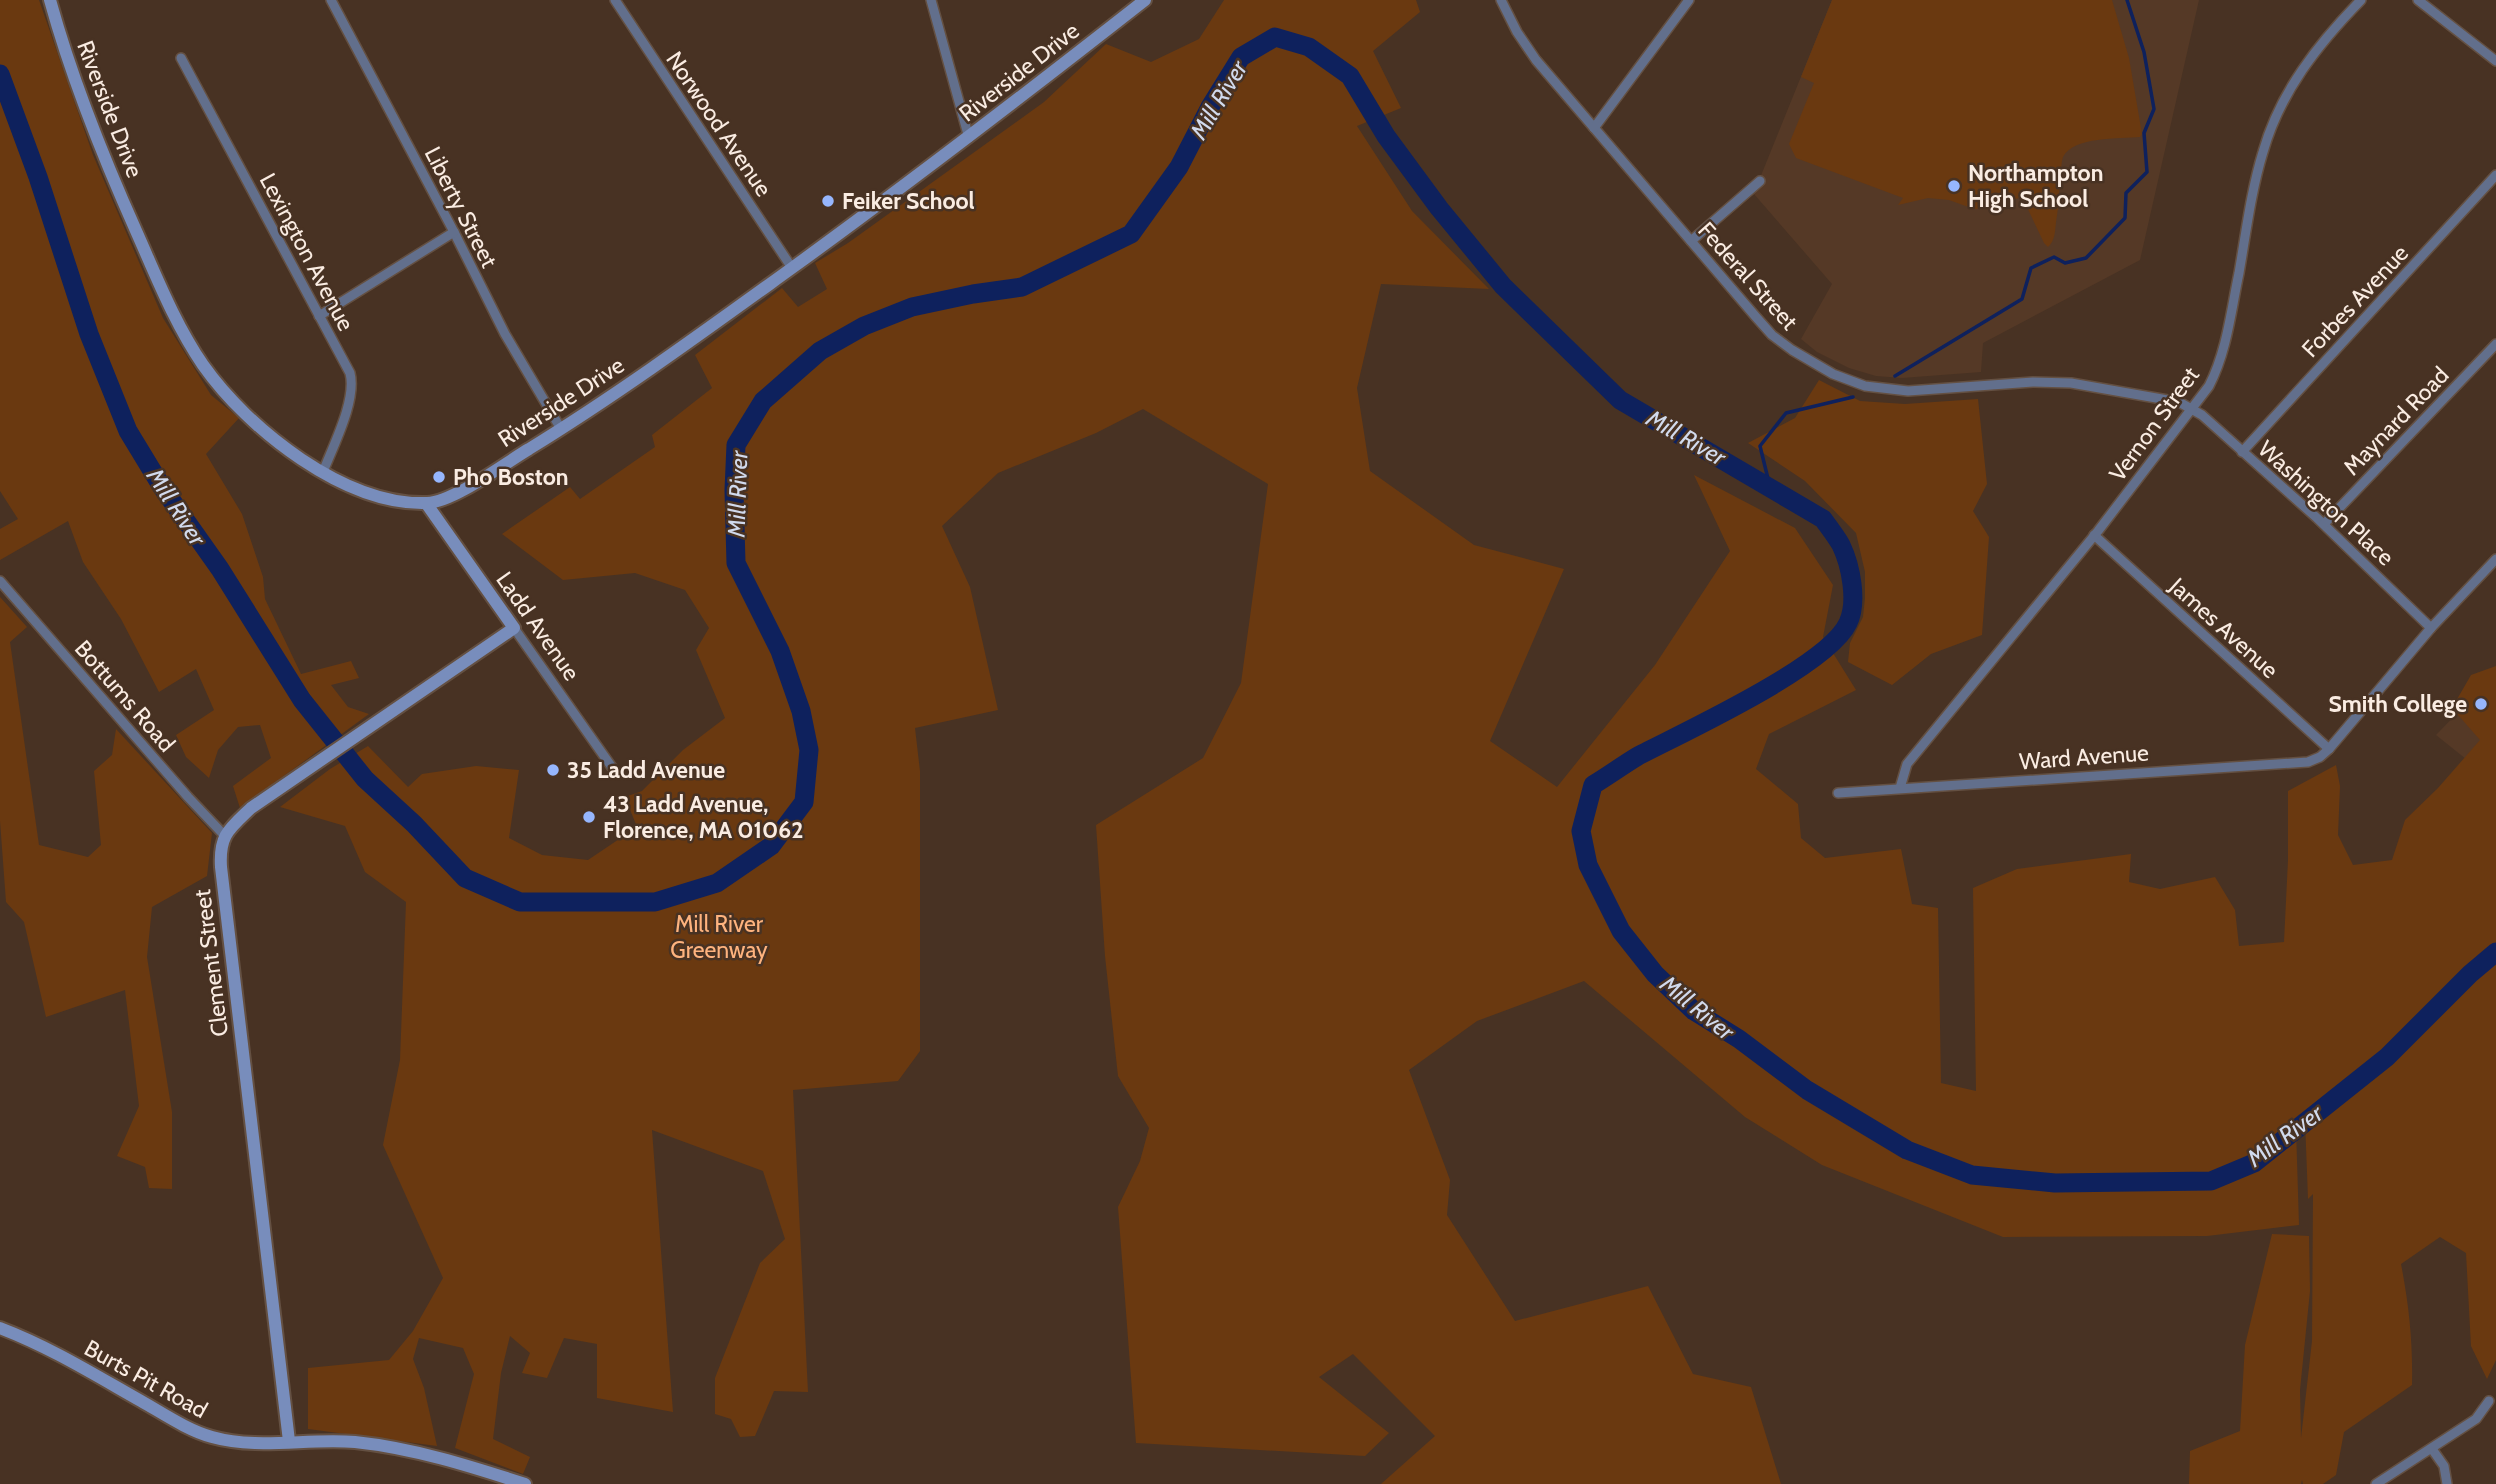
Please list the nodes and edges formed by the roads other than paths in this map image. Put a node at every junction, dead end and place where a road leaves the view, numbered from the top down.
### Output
1 (50, 0) edge
2 (331, 0) edge
3 (615, 0) edge
4 (931, 0) edge
5 (1145, 0) edge
6 (1501, 0) edge
7 (1689, 0) edge
8 (2361, 0) edge
9 (2418, 0) edge
10 (181, 58) dead end
11 (2496, 61) edge
12 (1594, 128) junction
13 (969, 138) junction
14 (2496, 175) edge
15 (1760, 181) dead end
16 (454, 232) junction
17 (1690, 241) junction
18 (792, 268) junction
19 (319, 316) junction
20 (2496, 344) edge
21 (2193, 409) junction
22 (561, 429) junction
23 (2242, 453) junction
24 (323, 472) junction
25 (426, 503) junction
26 (2323, 524) junction
27 (2094, 535) junction
28 (2496, 559) edge
29 (0, 581) edge
30 (514, 628) junction
31 (2431, 628) junction
32 (2329, 749) junction
33 (615, 773) dead end
34 (1900, 788) junction
35 (1839, 793) dead end
36 (224, 835) junction
37 (0, 1328) edge
38 (2489, 1401) dead end
39 (289, 1441) junction
40 (2432, 1449) junction
41 (525, 1484) edge
42 (2376, 1484) edge
43 (2446, 1484) edge

1 - 24 street, Riverside Drive
2 - 16 street, Liberty Street
3 - 18 street, Norwood Avenue
4 - 13 street
5 - 13 street, Riverside Drive
6 - 12 street, Federal Street
7 - 12 street
8 - 21 street, Vernon Street
9 - 11 street
10 - 19 street, Lexington Avenue
12 - 17 street, Federal Street
13 - 18 street, Riverside Drive
14 - 23 street, Forbes Avenue
15 - 17 street
16 - 19 street
16 - 22 street, Liberty Street
17 - 21 street, Federal Street
18 - 22 street, Riverside Drive
19 - 24 street, Lexington Avenue
20 - 26 street, Maynard Road
21 - 23 street, Washington Place
21 - 27 street, Vernon Street
22 - 25 street, Riverside Drive
23 - 26 street, Washington Place
24 - 25 street, Riverside Drive
25 - 30 street, Ladd Avenue
26 - 31 street, Washington Place
27 - 32 street, James Avenue
27 - 34 street, Vernon Street
28 - 31 street
29 - 36 street, Bottums Road
30 - 33 street, Ladd Avenue
30 - 36 street
31 - 32 street
32 - 34 street, Ward Avenue
34 - 35 street, Ward Avenue
36 - 39 street, Clement Street
37 - 39 street, Burts Pit Road
38 - 40 street
39 - 41 street, Burts Pit Road
40 - 42 street
40 - 43 street

